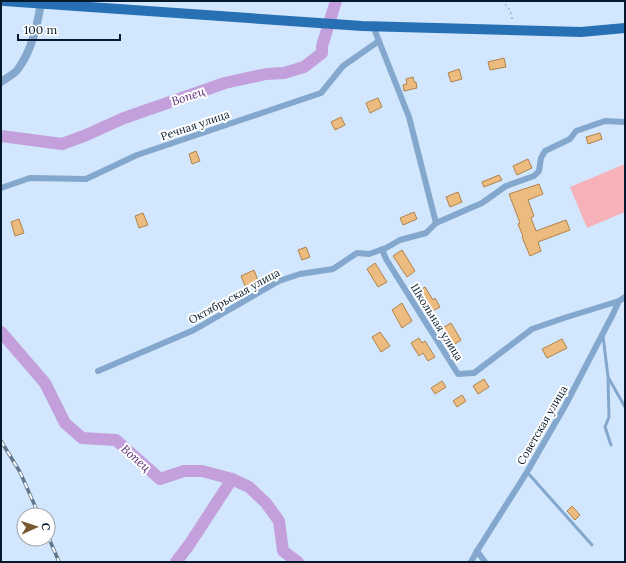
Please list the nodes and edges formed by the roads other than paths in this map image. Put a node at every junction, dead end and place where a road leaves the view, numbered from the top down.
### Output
1 (4, 1) edge
2 (41, 3) junction
3 (373, 26) junction
4 (625, 28) edge
5 (379, 41) junction
6 (1, 82) edge
7 (625, 122) edge
8 (1, 188) edge
9 (436, 223) junction
10 (382, 249) junction
11 (625, 297) edge
12 (619, 301) junction
13 (602, 335) junction
14 (98, 371) dead end
15 (608, 377) junction
16 (625, 407) edge
17 (611, 445) dead end
18 (527, 472) junction
19 (592, 545) dead end
20 (477, 551) junction
21 (471, 562) edge
22 (485, 562) edge

1 - 2 main road
2 - 3 main road
2 - 6 street
3 - 4 main road
3 - 5 street
5 - 8 street, Речная улица
5 - 9 street
7 - 9 street, Октябрьская улица
9 - 10 street, Октябрьская улица
10 - 12 street, Школьная улица
10 - 14 street, Октябрьская улица
11 - 12 street, Советская улица
12 - 13 street, Советская улица
13 - 15 lane
13 - 18 street, Советская улица
15 - 16 lane
15 - 17 lane
18 - 19 lane
18 - 20 street, Советская улица
20 - 21 street, Советская улица
20 - 22 street

